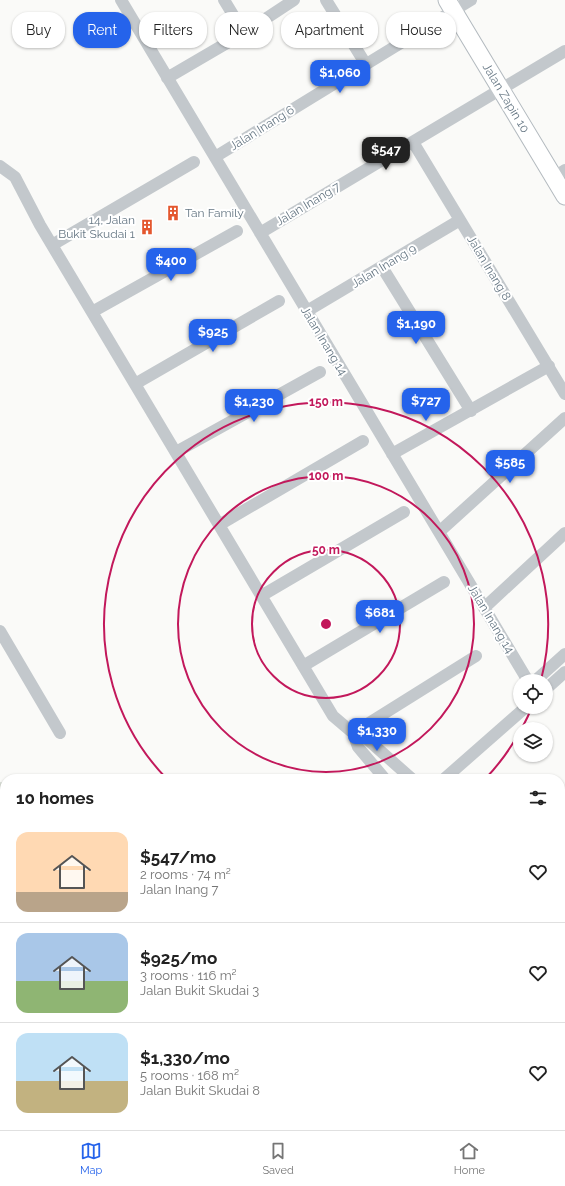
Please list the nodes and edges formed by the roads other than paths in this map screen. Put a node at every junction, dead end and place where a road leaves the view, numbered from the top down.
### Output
1 (121, 0) edge
2 (224, 0) edge
3 (294, 0) edge
4 (326, 0) edge
5 (471, 0) edge
6 (450, 6) edge
7 (231, 12) edge
8 (273, 14) edge
9 (218, 48) edge
10 (565, 51) edge
11 (366, 63) junction
12 (167, 78) junction
13 (501, 90) junction
14 (413, 142) junction
15 (214, 157) junction
16 (194, 162) dead end
17 (0, 166) edge
18 (559, 174) edge
19 (565, 196) edge
20 (460, 220) junction
21 (237, 231) dead end
22 (260, 232) junction
23 (52, 245) junction
24 (382, 267) junction
25 (279, 301) dead end
26 (307, 311) junction
27 (92, 312) junction
28 (549, 366) junction
29 (320, 372) dead end
30 (135, 384) junction
31 (565, 394) edge
32 (470, 411) junction
33 (565, 418) edge
34 (362, 441) dead end
35 (176, 452) junction
36 (392, 454) junction
37 (404, 512) dead end
38 (219, 525) junction
39 (439, 532) junction
40 (565, 534) edge
41 (444, 582) dead end
42 (261, 596) junction
43 (484, 608) junction
44 (0, 631) edge
45 (565, 654) edge
46 (476, 656) dead end
47 (303, 666) junction
48 (565, 672) edge
49 (524, 674) edge
50 (543, 674) edge
51 (553, 683) edge
52 (518, 714) edge
53 (60, 734) dead end
54 (353, 734) junction
55 (381, 774) edge
56 (406, 774) edge
57 (450, 774) edge

1 - 12 street, Jalan Inang 14
2 - 7 street
3 - 8 street
4 - 11 street
5 - 6 street, Jalan Inang 6
6 - 11 street, Jalan Inang 6
6 - 13 street, Jalan Zapin 10
9 - 12 street
10 - 13 street, Jalan Inang 7
11 - 15 street, Jalan Inang 6
12 - 15 street, Jalan Inang 14
13 - 14 street, Jalan Inang 7
13 - 18 street, Jalan Zapin 10
14 - 20 street, Jalan Inang 8
14 - 22 street, Jalan Inang 7
15 - 22 street, Jalan Inang 14
16 - 23 street
17 - 23 street
18 - 19 street, Jalan Zapin 10
20 - 24 street, Jalan Inang 9
20 - 28 street, Jalan Inang 8
21 - 27 street
22 - 26 street, Jalan Inang 14
23 - 27 street
24 - 26 street, Jalan Inang 9
24 - 32 street
25 - 30 street
26 - 36 street, Jalan Inang 14
27 - 30 street
28 - 31 street, Jalan Inang 8
28 - 32 street
29 - 35 street
30 - 35 street
32 - 36 street
33 - 39 street
34 - 38 street
35 - 38 street
36 - 39 street, Jalan Inang 14
37 - 42 street
38 - 42 street
39 - 43 street, Jalan Inang 14
40 - 43 street
41 - 47 street
42 - 47 street
43 - 49 street, Jalan Inang 14
44 - 53 street
45 - 50 street
46 - 54 street
47 - 54 street
48 - 51 street
52 - 57 street
54 - 55 street
54 - 56 street

